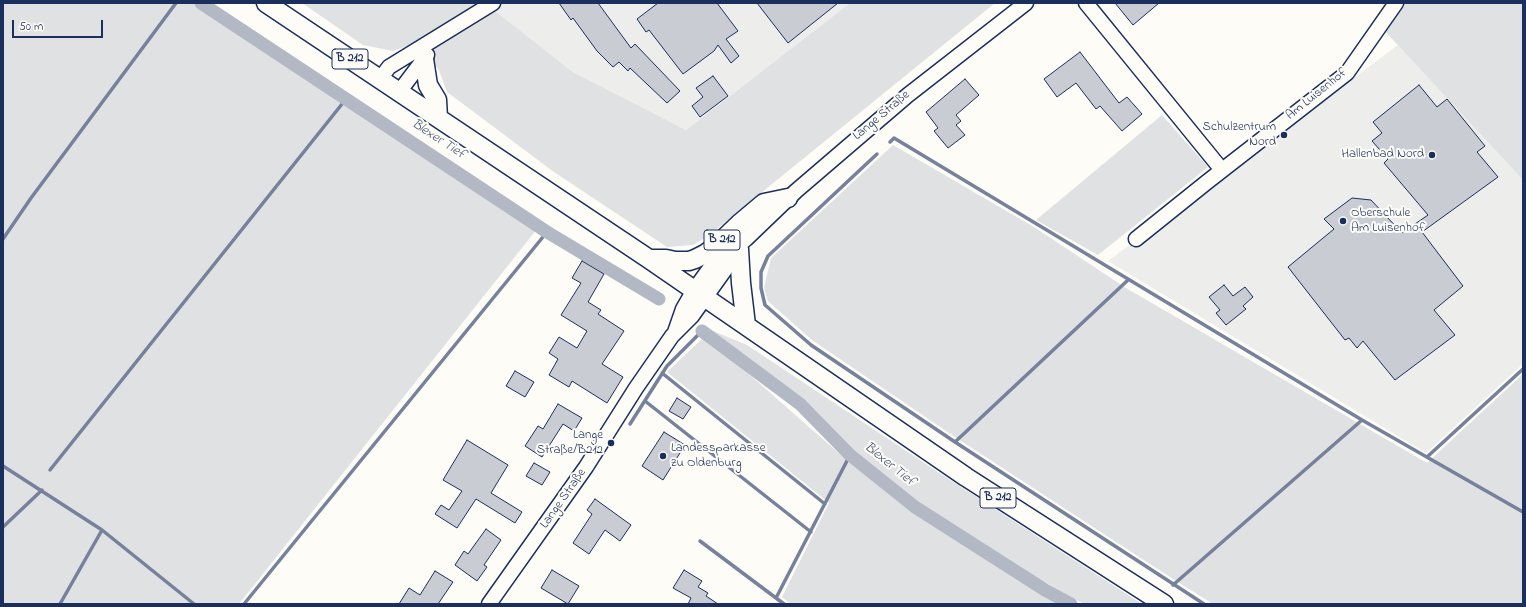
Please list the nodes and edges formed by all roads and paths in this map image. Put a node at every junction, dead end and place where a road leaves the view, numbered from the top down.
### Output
1 (266, 3) edge
2 (493, 3) edge
3 (1026, 3) edge
4 (1086, 3) edge
5 (1396, 3) edge
6 (440, 36) junction
7 (424, 59) junction
8 (380, 79) junction
9 (399, 92) junction
10 (438, 118) junction
11 (1222, 170) junction
12 (788, 198) junction
13 (1136, 239) dead end
14 (743, 244) junction
15 (648, 259) junction
16 (700, 294) junction
17 (746, 325) junction
18 (490, 604) edge
19 (1164, 604) edge

1 - 8 main road, B 212
2 - 6 street
3 - 12 street, Lange Straße
4 - 11 street
5 - 11 street, Am Luisenhof
6 - 7 street
6 - 8 street
7 - 9 street
7 - 10 main road
8 - 9 main road, B 212
9 - 10 main road, B 212
10 - 15 main road, B 212
11 - 13 street, Am Luisenhof
12 - 14 street, Lange Straße
12 - 15 main road, B 212
14 - 16 street, Lange Straße
14 - 17 main road, B 212
15 - 16 main road, B 212
16 - 17 main road, B 212
16 - 18 street, Lange Straße
17 - 19 main road, B 212

